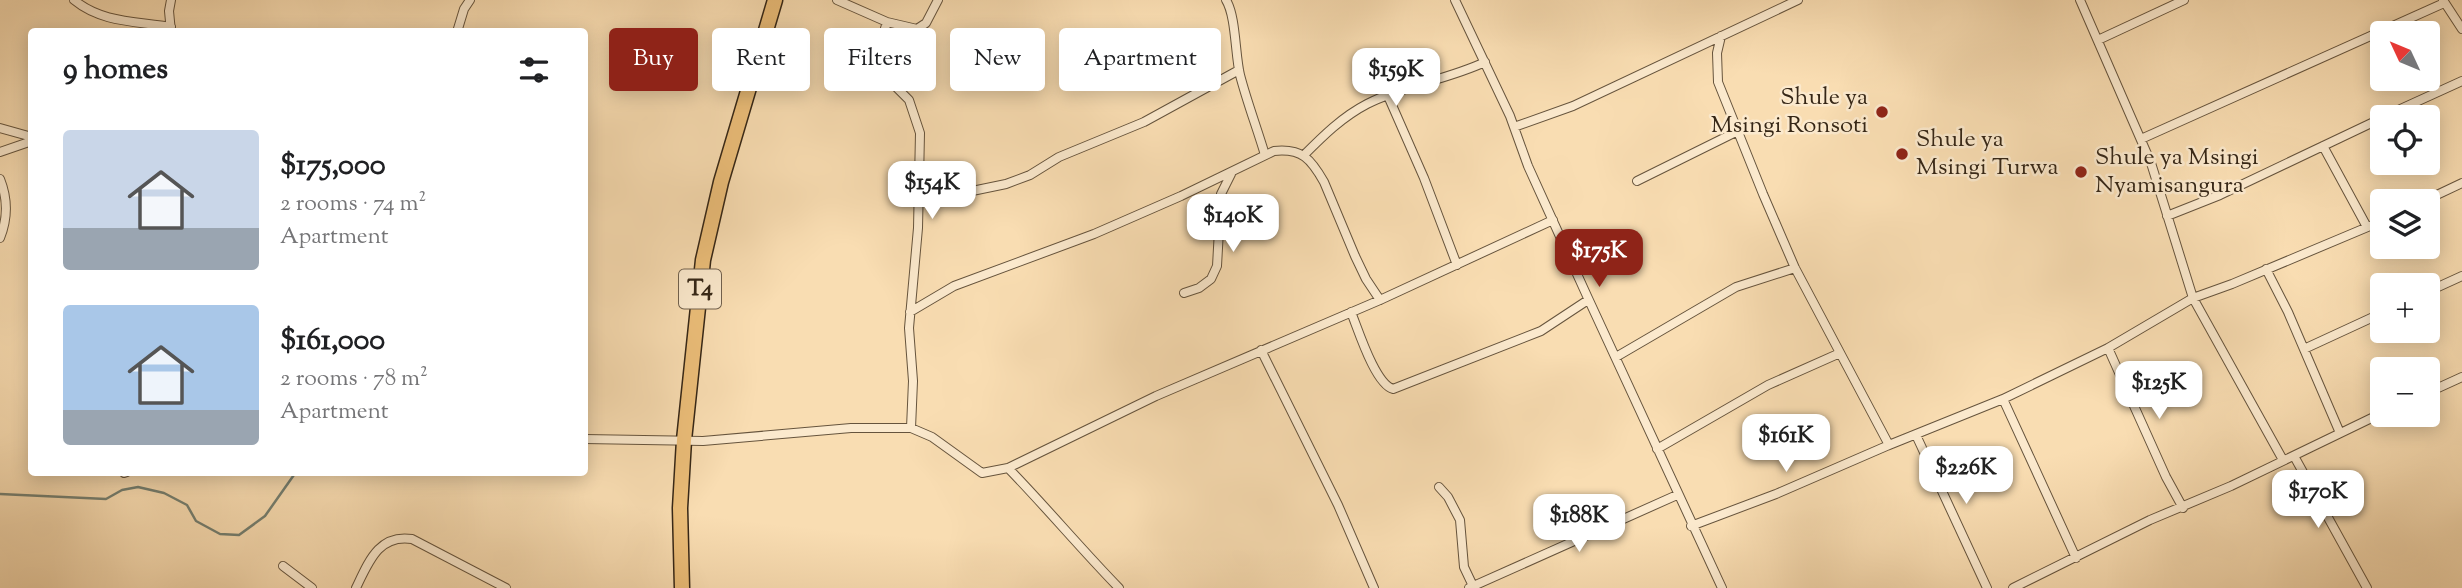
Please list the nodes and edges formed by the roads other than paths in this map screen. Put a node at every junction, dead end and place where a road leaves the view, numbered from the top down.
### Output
1 (74, 0) edge
2 (171, 0) edge
3 (458, 0) edge
4 (775, 0) edge
5 (837, 0) edge
6 (939, 0) edge
7 (1226, 0) edge
8 (1455, 0) edge
9 (1798, 0) edge
10 (2080, 0) edge
11 (2184, 0) edge
12 (2444, 1) edge
13 (468, 2) edge
14 (887, 22) junction
15 (165, 28) edge
16 (171, 28) edge
17 (458, 28) edge
18 (2462, 29) edge
19 (1721, 36) junction
20 (2098, 40) junction
21 (1485, 62) junction
22 (1239, 70) junction
23 (2462, 81) edge
24 (1388, 96) junction
25 (2410, 105) edge
26 (2370, 124) edge
27 (1514, 127) junction
28 (0, 128) edge
29 (1738, 131) junction
30 (28, 138) edge
31 (2141, 139) junction
32 (28, 141) edge
33 (2323, 146) junction
34 (0, 152) edge
35 (1265, 155) junction
36 (1304, 155) junction
37 (1232, 173) junction
38 (0, 179) edge
39 (1637, 181) dead end
40 (2462, 183) edge
41 (2440, 193) edge
42 (919, 202) junction
43 (2167, 216) junction
44 (1553, 220) junction
45 (2370, 227) edge
46 (2367, 228) junction
47 (0, 237) edge
48 (1457, 265) junction
49 (1795, 268) junction
50 (2266, 269) junction
51 (2462, 275) edge
52 (2440, 286) edge
53 (1184, 293) dead end
54 (2193, 298) junction
55 (1380, 300) junction
56 (1588, 300) junction
57 (910, 312) junction
58 (1351, 312) junction
59 (2370, 319) edge
60 (2108, 348) junction
61 (2304, 349) junction
62 (1261, 350) junction
63 (1840, 353) junction
64 (1616, 357) junction
65 (2462, 377) edge
66 (2440, 387) edge
67 (2003, 399) junction
68 (2370, 419) edge
69 (911, 428) junction
70 (2340, 433) junction
71 (1916, 435) junction
72 (588, 439) edge
73 (684, 440) junction
74 (1889, 445) junction
75 (1657, 449) junction
76 (2294, 456) junction
77 (2283, 460) junction
78 (1007, 468) junction
79 (1439, 487) dead end
80 (1678, 495) junction
81 (2183, 508) junction
82 (1691, 526) junction
83 (2076, 558) junction
84 (283, 566) dead end
85 (489, 579) junction
86 (1471, 587) edge
87 (312, 588) edge
88 (356, 588) edge
89 (484, 588) edge
90 (506, 588) edge
91 (682, 588) edge
92 (1119, 588) edge
93 (1374, 588) edge
94 (1722, 588) edge
95 (1987, 588) edge
96 (2013, 588) edge
97 (2368, 588) edge

1 - 15 street
2 - 16 street
3 - 13 street
4 - 73 highway, T4
5 - 14 street
6 - 14 street
7 - 22 street
8 - 21 street
9 - 19 street
10 - 20 street
11 - 20 street
12 - 18 street
12 - 31 street
13 - 17 street
14 - 42 street
19 - 27 street
19 - 29 street
20 - 31 street
21 - 24 street
21 - 27 street
22 - 35 street
22 - 42 street
23 - 25 street
24 - 36 street
24 - 48 street
26 - 33 street
27 - 44 street
28 - 30 street
29 - 39 street
29 - 49 street
31 - 43 street
32 - 34 street
33 - 43 street
33 - 46 street
35 - 36 street
35 - 37 street
36 - 55 street
37 - 53 street
37 - 57 street
38 - 47 street
40 - 41 street
42 - 57 street
43 - 54 street
44 - 48 street
44 - 56 street
45 - 46 street
46 - 50 street
48 - 55 street
49 - 63 street
49 - 64 street
50 - 54 street
50 - 61 street
51 - 52 street
54 - 60 street
54 - 77 street
55 - 58 street
56 - 58 street
56 - 64 street
57 - 69 street
58 - 62 street
59 - 61 street
60 - 67 street
60 - 81 street
61 - 70 street
62 - 78 street
62 - 93 street
63 - 74 street
63 - 75 street
64 - 75 street
65 - 66 street
67 - 71 street
67 - 83 street
68 - 70 street
69 - 73 street
69 - 78 street
70 - 76 street
71 - 74 street
71 - 95 street
72 - 73 street
73 - 91 highway, T4
74 - 82 street
75 - 80 street
76 - 77 street
76 - 97 street
77 - 81 street
78 - 92 street
79 - 86 street
80 - 82 street
80 - 86 street
81 - 83 street
82 - 94 street
83 - 96 street
84 - 87 street
85 - 88 street
85 - 89 street
85 - 90 street

